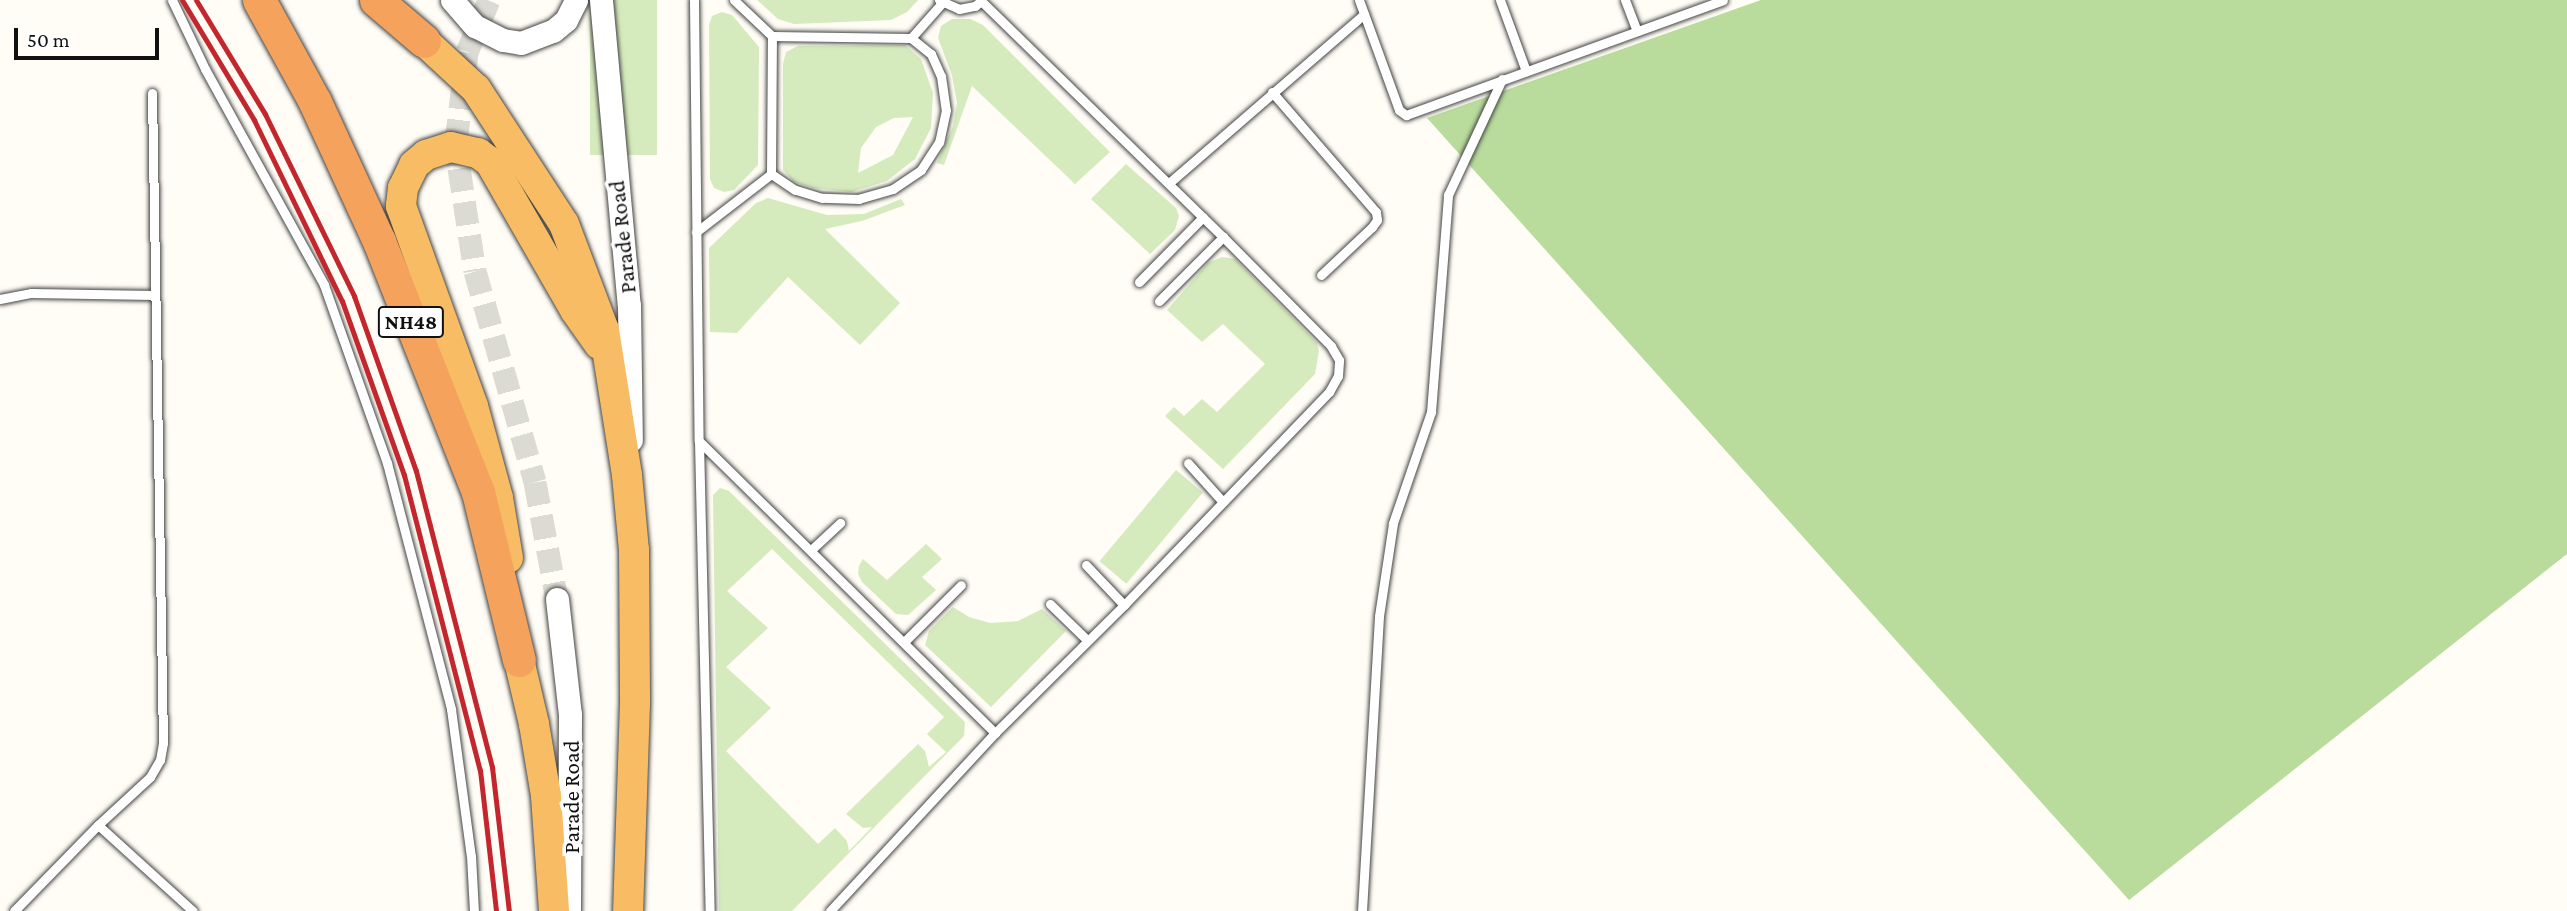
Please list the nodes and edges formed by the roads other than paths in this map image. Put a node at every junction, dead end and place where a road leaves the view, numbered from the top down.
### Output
1 (172, 0) edge
2 (259, 0) edge
3 (376, 0) edge
4 (452, 0) edge
5 (576, 0) edge
6 (601, 0) edge
7 (694, 0) edge
8 (734, 0) edge
9 (1359, 0) edge
10 (1500, 0) edge
11 (1625, 0) edge
12 (1723, 0) edge
13 (941, 1) edge
14 (982, 1) edge
15 (1364, 13) junction
16 (1637, 31) junction
17 (772, 36) junction
18 (911, 38) junction
19 (424, 41) joint
20 (1526, 71) junction
21 (1502, 79) junction
22 (1272, 92) junction
23 (152, 93) dead end
24 (771, 174) junction
25 (1169, 183) junction
26 (1203, 216) junction
27 (696, 232) junction
28 (1223, 237) junction
29 (1321, 275) dead end
30 (1139, 282) dead end
31 (154, 295) junction
32 (0, 299) edge
33 (1159, 301) dead end
34 (610, 357) junction
35 (699, 441) junction
36 (1188, 463) dead end
37 (627, 475) junction
38 (1223, 502) junction
39 (840, 523) dead end
40 (811, 550) junction
41 (1086, 565) dead end
42 (961, 584) dead end
43 (557, 600) tunnel mouth
44 (1050, 604) dead end
45 (1125, 606) junction
46 (1087, 640) junction
47 (905, 641) junction
48 (516, 646) junction
49 (995, 733) junction
50 (98, 825) junction
51 (14, 911) edge
52 (193, 911) edge
53 (474, 911) edge
54 (554, 911) edge
55 (569, 911) edge
56 (628, 911) edge
57 (710, 911) edge
58 (830, 911) edge
59 (1362, 911) edge

1 - 53 lane
2 - 48 highway, NH48
3 - 19 highway
4 - 5 street
6 - 37 street, Parade Road
7 - 27 lane
8 - 17 lane
9 - 15 lane
10 - 20 lane
11 - 16 lane
12 - 16 lane
13 - 14 lane
13 - 18 lane
14 - 25 lane
15 - 21 lane
15 - 22 lane
16 - 20 lane
17 - 18 lane
17 - 24 lane
18 - 24 lane
19 - 34 highway
20 - 21 lane
21 - 59 lane
22 - 25 lane
22 - 29 lane
23 - 31 lane
24 - 27 lane
25 - 26 lane
26 - 28 lane
26 - 30 lane
27 - 35 lane
28 - 33 lane
28 - 38 lane
31 - 32 lane
31 - 50 lane
34 - 37 highway
34 - 48 highway
35 - 40 lane
35 - 57 lane
36 - 38 lane
37 - 56 highway
38 - 45 lane
39 - 40 lane
40 - 47 lane
41 - 45 lane
42 - 47 lane
43 - 55 street, Parade Road
44 - 46 lane
45 - 46 lane
46 - 49 lane
47 - 49 lane
48 - 54 highway, NH48
49 - 58 lane
50 - 51 lane
50 - 52 lane

